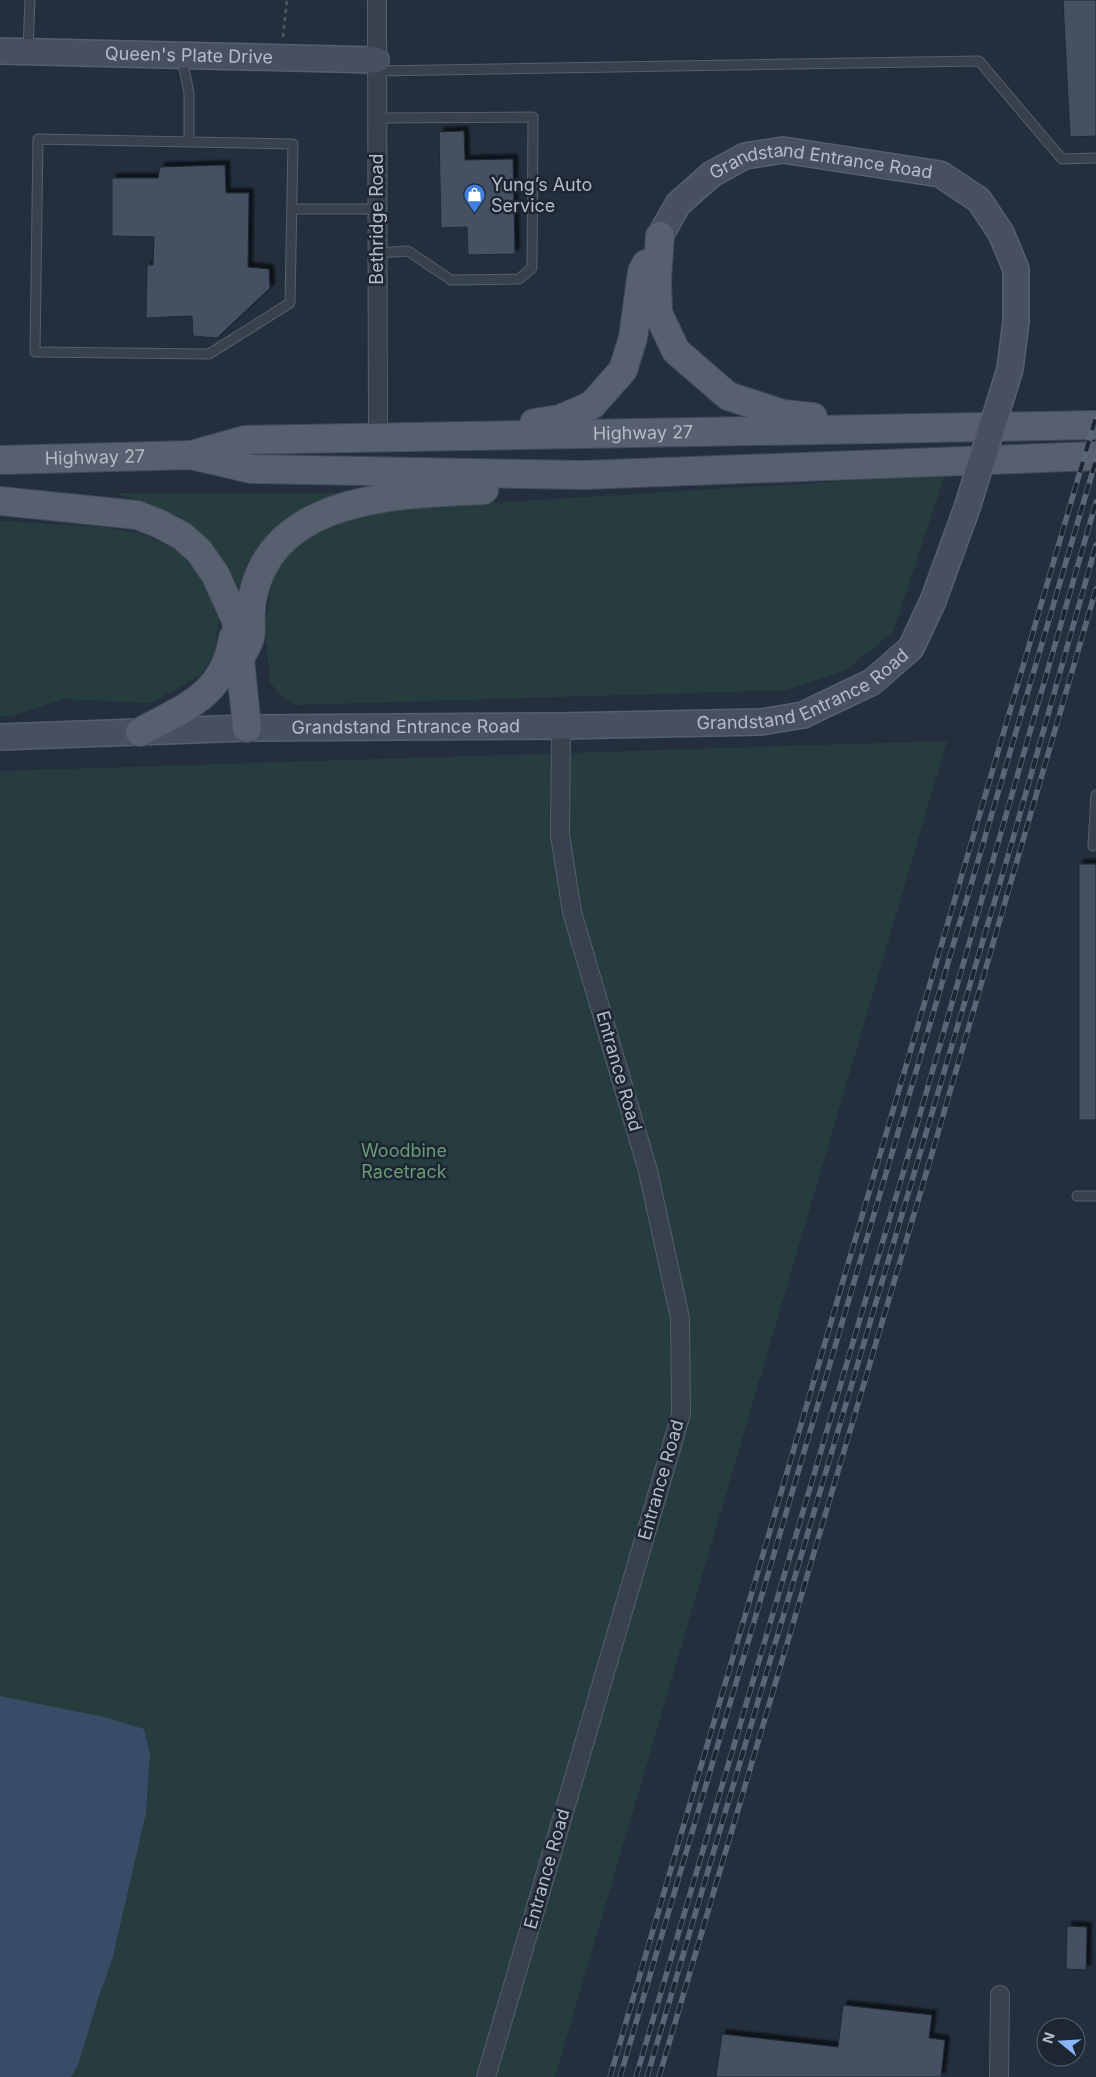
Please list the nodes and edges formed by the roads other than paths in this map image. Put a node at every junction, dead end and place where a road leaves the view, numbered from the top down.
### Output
1 (30, 0) edge
2 (377, 0) edge
3 (0, 51) edge
4 (28, 52) junction
5 (181, 55) junction
6 (376, 66) junction
7 (377, 118) junction
8 (189, 142) junction
9 (1096, 158) edge
10 (292, 209) junction
11 (377, 209) junction
12 (660, 236) junction
13 (377, 253) junction
14 (1096, 425) edge
15 (934, 429) junction
16 (429, 436) junction
17 (378, 437) junction
18 (191, 456) junction
19 (1096, 456) edge
20 (0, 460) edge
21 (584, 475) junction
22 (0, 501) edge
23 (236, 620) junction
24 (240, 658) junction
25 (561, 726) junction
26 (247, 728) junction
27 (140, 732) junction
28 (0, 737) edge
29 (1096, 795) edge
30 (1093, 846) dead end
31 (1077, 1196) dead end
32 (1096, 1196) edge
33 (1000, 1996) dead end
34 (486, 2077) edge
35 (999, 2077) edge

1 - 4 lane
2 - 6 street, Bethridge Road
3 - 4 street, Queen's Plate Drive
4 - 5 street, Queen's Plate Drive
5 - 6 street, Queen's Plate Drive
5 - 8 lane
6 - 7 street, Bethridge Road
6 - 9 lane
7 - 11 street, Bethridge Road
7 - 13 lane
8 - 10 lane
8 - 10 lane
10 - 11 lane
11 - 13 street, Bethridge Road
12 - 15 main road
12 - 16 main road
12 - 25 street, Grandstand Entrance Road, bridge
13 - 17 street, Bethridge Road
14 - 15 main road, Highway 27
15 - 16 main road, Highway 27
16 - 17 main road, Highway 27
17 - 18 main road, Highway 27
18 - 20 main road, Highway 27
18 - 21 main road, Highway 27
19 - 21 main road, Highway 27
21 - 24 main road
22 - 23 main road
23 - 24 main road
23 - 27 main road
24 - 26 main road
25 - 26 street, Grandstand Entrance Road
25 - 34 street, Entrance Road
26 - 27 street, Grandstand Entrance Road
27 - 28 street, Grandstand Entrance Road
29 - 30 lane
31 - 32 lane
33 - 35 street

